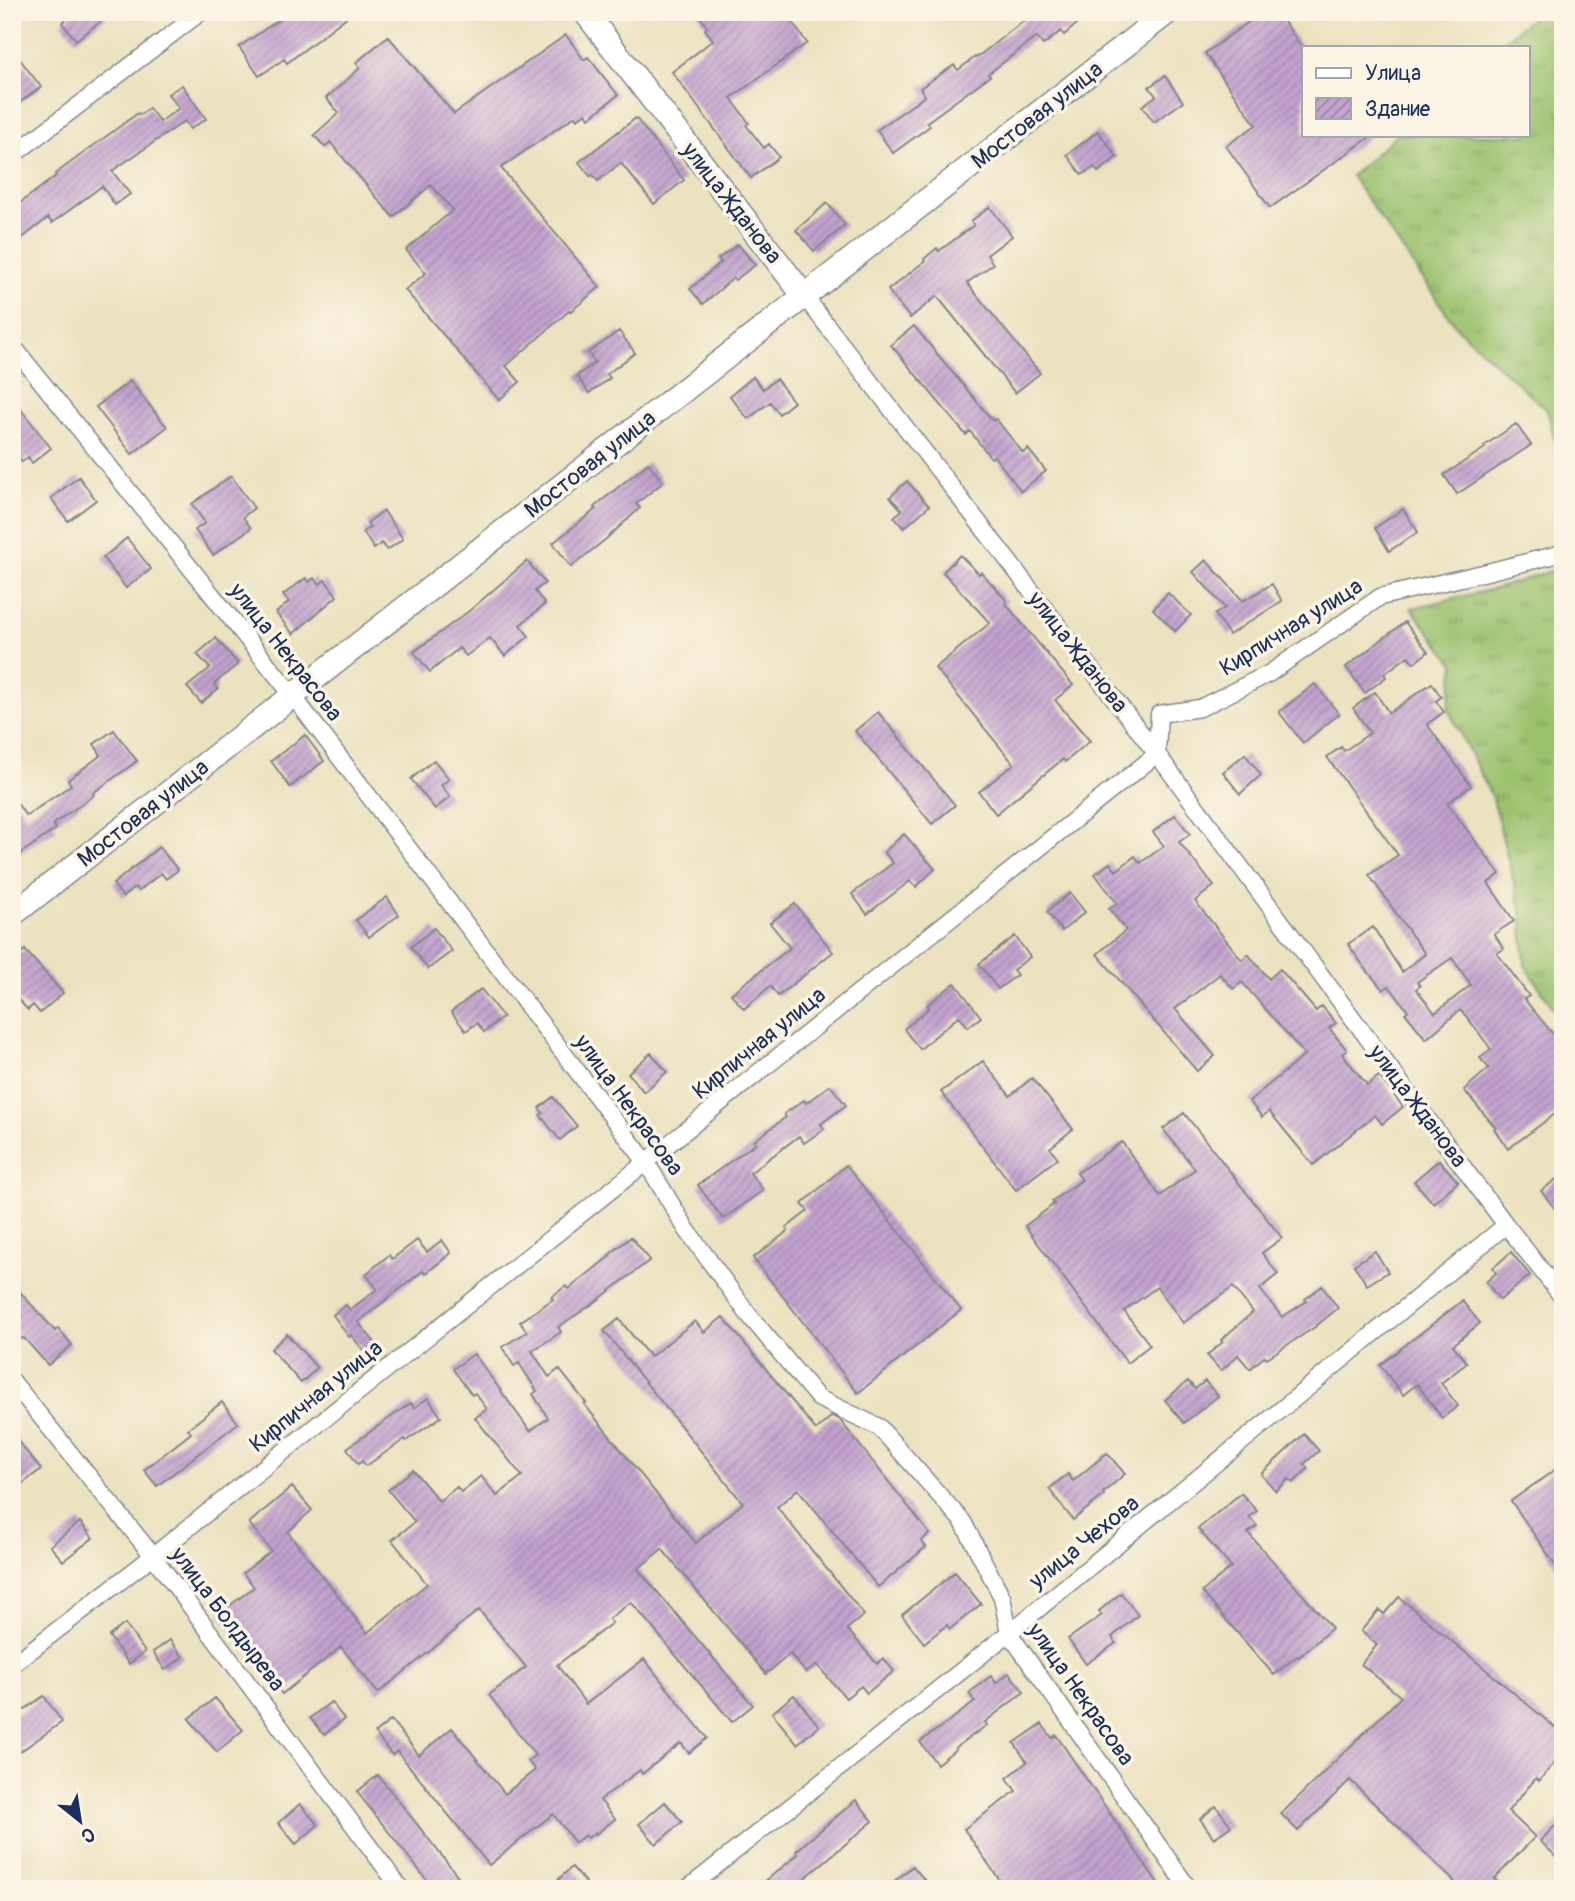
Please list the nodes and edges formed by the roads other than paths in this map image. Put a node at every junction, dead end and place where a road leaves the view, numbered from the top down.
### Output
1 (201, 12) edge
2 (585, 12) edge
3 (1168, 12) edge
4 (12, 156) edge
5 (805, 297) junction
6 (12, 345) edge
7 (1563, 553) edge
8 (293, 696) junction
9 (1157, 754) junction
10 (12, 915) edge
11 (646, 1162) junction
12 (1506, 1225) junction
13 (1563, 1298) edge
14 (12, 1381) edge
15 (153, 1556) junction
16 (1009, 1633) junction
17 (12, 1665) edge
18 (401, 1889) edge
19 (687, 1889) edge
20 (1189, 1889) edge

1 - 4 street
2 - 5 street, улица Жданова
3 - 5 street, Мостовая улица
5 - 8 street, Мостовая улица
5 - 9 street, улица Жданова
6 - 8 street, улица Некрасова
7 - 9 street, Кирпичная улица
8 - 10 street, Мостовая улица
8 - 11 street, улица Некрасова
9 - 11 street, Кирпичная улица
9 - 12 street, улица Жданова
11 - 15 street, Кирпичная улица
11 - 16 street, улица Некрасова
12 - 13 street, улица Жданова
12 - 16 street, улица Чехова
14 - 15 street, улица Болдырева
15 - 17 street, Кирпичная улица
15 - 18 street, улица Болдырева
16 - 19 street, улица Чехова
16 - 20 street, улица Некрасова

